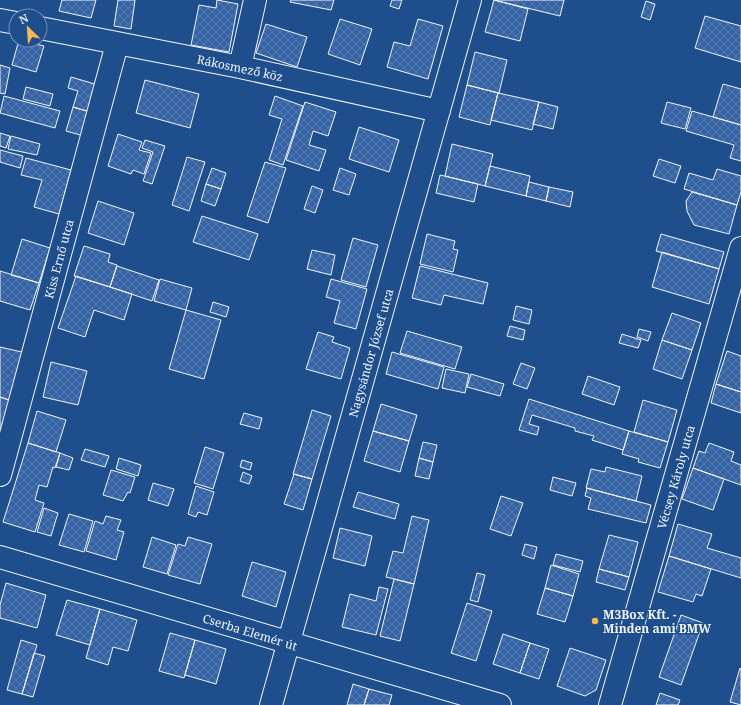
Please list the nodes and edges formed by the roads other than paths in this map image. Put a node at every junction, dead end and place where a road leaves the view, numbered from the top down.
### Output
1 (255, 0) edge
2 (470, 0) edge
3 (48, 30) edge
4 (118, 44) junction
5 (240, 67) junction
6 (439, 111) junction
7 (741, 248) edge
8 (0, 475) edge
9 (0, 557) edge
10 (289, 644) junction
11 (271, 705) edge
12 (500, 705) edge
13 (610, 705) edge

1 - 5 street
2 - 6 street, Nagysándor József utca
3 - 4 street, Rákosmező köz
4 - 5 street, Rákosmező köz
4 - 8 street, Kiss Ernő utca
5 - 6 street, Rákosmező köz
6 - 10 street, Nagysándor József utca
7 - 13 street, Vécsey Károly utca
9 - 10 street, Cserba Elemér út
10 - 11 street, Nagysándor József utca
10 - 12 street, Cserba Elemér út

